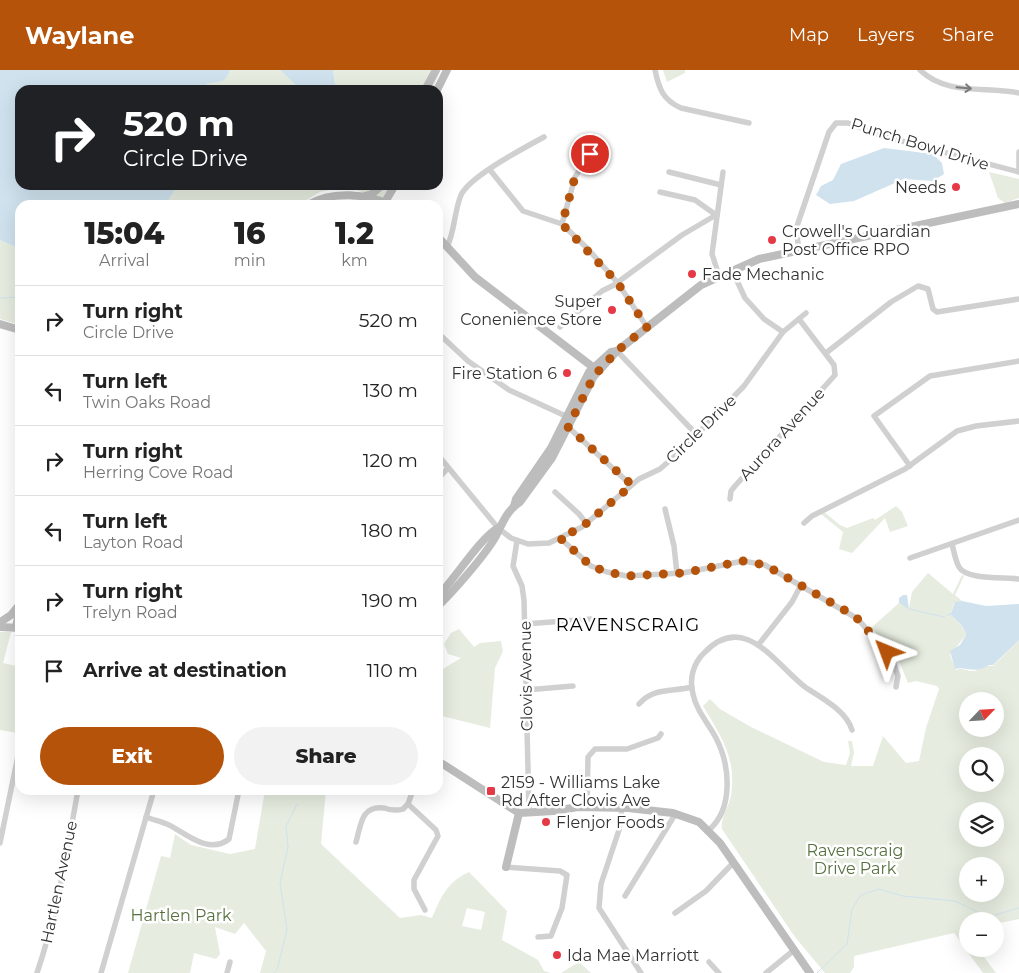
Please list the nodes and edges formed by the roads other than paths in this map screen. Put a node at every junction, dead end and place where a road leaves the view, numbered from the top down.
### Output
1 (436, 70) edge
2 (447, 70) edge
3 (655, 70) edge
4 (920, 70) edge
5 (428, 85) edge
6 (440, 85) edge
7 (1019, 93) edge
8 (749, 123) dead end
9 (544, 137) dead end
10 (1019, 152) edge
11 (590, 154) dead end
12 (490, 170) junction
13 (670, 172) dead end
14 (723, 172) dead end
15 (1019, 172) edge
16 (721, 185) junction
17 (377, 190) edge
18 (660, 192) dead end
19 (360, 198) junction
20 (317, 200) edge
21 (369, 200) edge
22 (1019, 204) edge
23 (716, 214) junction
24 (562, 224) junction
25 (443, 243) edge
26 (447, 247) junction
27 (799, 250) junction
28 (732, 270) junction
29 (719, 276) junction
30 (617, 282) junction
31 (1019, 299) edge
32 (806, 313) dead end
33 (798, 319) junction
34 (0, 324) edge
35 (560, 327) dead end
36 (647, 327) junction
37 (15, 328) edge
38 (783, 332) junction
39 (443, 338) edge
40 (617, 351) junction
41 (826, 353) junction
42 (1019, 361) edge
43 (596, 369) junction
44 (569, 417) junction
45 (1019, 421) edge
46 (568, 427) junction
47 (696, 434) junction
48 (443, 462) edge
49 (910, 466) junction
50 (448, 468) junction
51 (443, 474) edge
52 (632, 485) junction
53 (555, 492) dead end
54 (730, 499) dead end
55 (514, 506) junction
56 (665, 509) dead end
57 (1019, 520) edge
58 (804, 523) dead end
59 (586, 524) junction
60 (498, 528) junction
61 (560, 538) junction
62 (517, 541) junction
63 (952, 544) junction
64 (910, 558) dead end
65 (676, 574) junction
66 (1019, 579) edge
67 (801, 585) junction
68 (443, 591) edge
69 (443, 600) edge
70 (15, 611) edge
71 (590, 619) dead end
72 (1, 623) edge
73 (15, 624) edge
74 (525, 624) junction
75 (759, 644) junction
76 (573, 686) dead end
77 (692, 687) junction
78 (896, 687) dead end
79 (526, 690) junction
80 (639, 704) dead end
81 (852, 730) dead end
82 (661, 734) dead end
83 (443, 764) edge
84 (15, 770) edge
85 (77, 795) edge
86 (153, 795) edge
87 (238, 795) edge
88 (411, 795) edge
89 (408, 804) junction
90 (587, 806) junction
91 (622, 808) junction
92 (529, 812) junction
93 (676, 813) junction
94 (519, 814) junction
95 (146, 817) junction
96 (709, 830) junction
97 (356, 842) dead end
98 (0, 843) edge
99 (734, 862) junction
100 (506, 867) joint
101 (625, 896) dead end
102 (424, 910) dead end
103 (675, 913) dead end
104 (538, 937) dead end
105 (793, 950) junction
106 (230, 962) dead end
107 (709, 962) dead end
108 (37, 973) edge
109 (101, 973) edge
110 (228, 973) edge
111 (640, 973) edge
112 (719, 973) edge
113 (766, 973) edge
114 (810, 973) edge

1 - 5 main road
2 - 6 main road
3 - 8 street
4 -> 7 street
9 - 12 street
10 - 15 street
11 - 24 street
12 - 24 street
12 - 26 street
13 - 16 street
14 - 16 street
15 - 27 street, Punch Bowl Drive
16 - 23 street
17 - 19 main road
18 - 23 street
19 - 20 main road
19 - 21 main road
22 - 27 main road
23 - 29 street
23 - 30 street
24 - 30 street
25 - 26 main road
26 - 43 main road
27 - 28 main road
28 - 29 main road
28 - 38 street
29 - 36 main road
30 - 35 street
30 - 36 street
31 - 41 street
32 - 33 street, Circle Drive
33 - 38 street, Circle Drive
33 - 41 street
34 - 37 main road
36 - 40 main road
38 - 47 street, Circle Drive
39 - 44 street
40 - 43 main road
40 - 47 street
41 - 54 street, Aurora Avenue
42 - 49 street
43 - 44 main road
44 - 46 main road
44 - 55 main road
45 - 49 street
46 - 52 street
46 - 55 main road
47 - 52 street, Circle Drive
48 - 50 street, Circle Drive
49 - 58 street
50 - 51 street
50 - 60 street, Circle Drive
52 - 59 street, Circle Drive
53 - 59 street
55 - 60 main road
56 - 65 street
57 - 63 street
59 - 61 street, Circle Drive
60 - 62 street, Circle Drive
60 - 68 main road
60 - 69 main road
61 - 62 street, Circle Drive
61 - 65 street
62 - 74 street, Clovis Avenue
63 - 64 street
63 - 66 street
65 - 67 street
67 - 75 street
67 - 78 street
70 - 72 main road
71 - 74 street
72 - 73 main road
74 - 79 street, Clovis Avenue
75 - 77 street
75 - 81 street
76 - 79 street
77 - 80 street
77 - 96 street
79 - 92 street, Clovis Avenue
82 - 90 street
83 - 94 main road
84 - 98 street
85 - 108 street, Hartlen Avenue
86 - 95 street
87 - 95 street
88 - 89 street
89 - 97 street
89 - 102 street
90 - 91 main road
90 - 92 main road
91 - 93 main road
91 - 111 street
92 - 94 main road
93 - 96 main road
93 - 101 street
94 - 100 main road
95 - 109 street
96 - 99 main road
99 - 103 street
99 - 105 main road
100 - 104 street
105 - 113 street
105 - 114 main road
106 - 110 street
107 - 112 street

